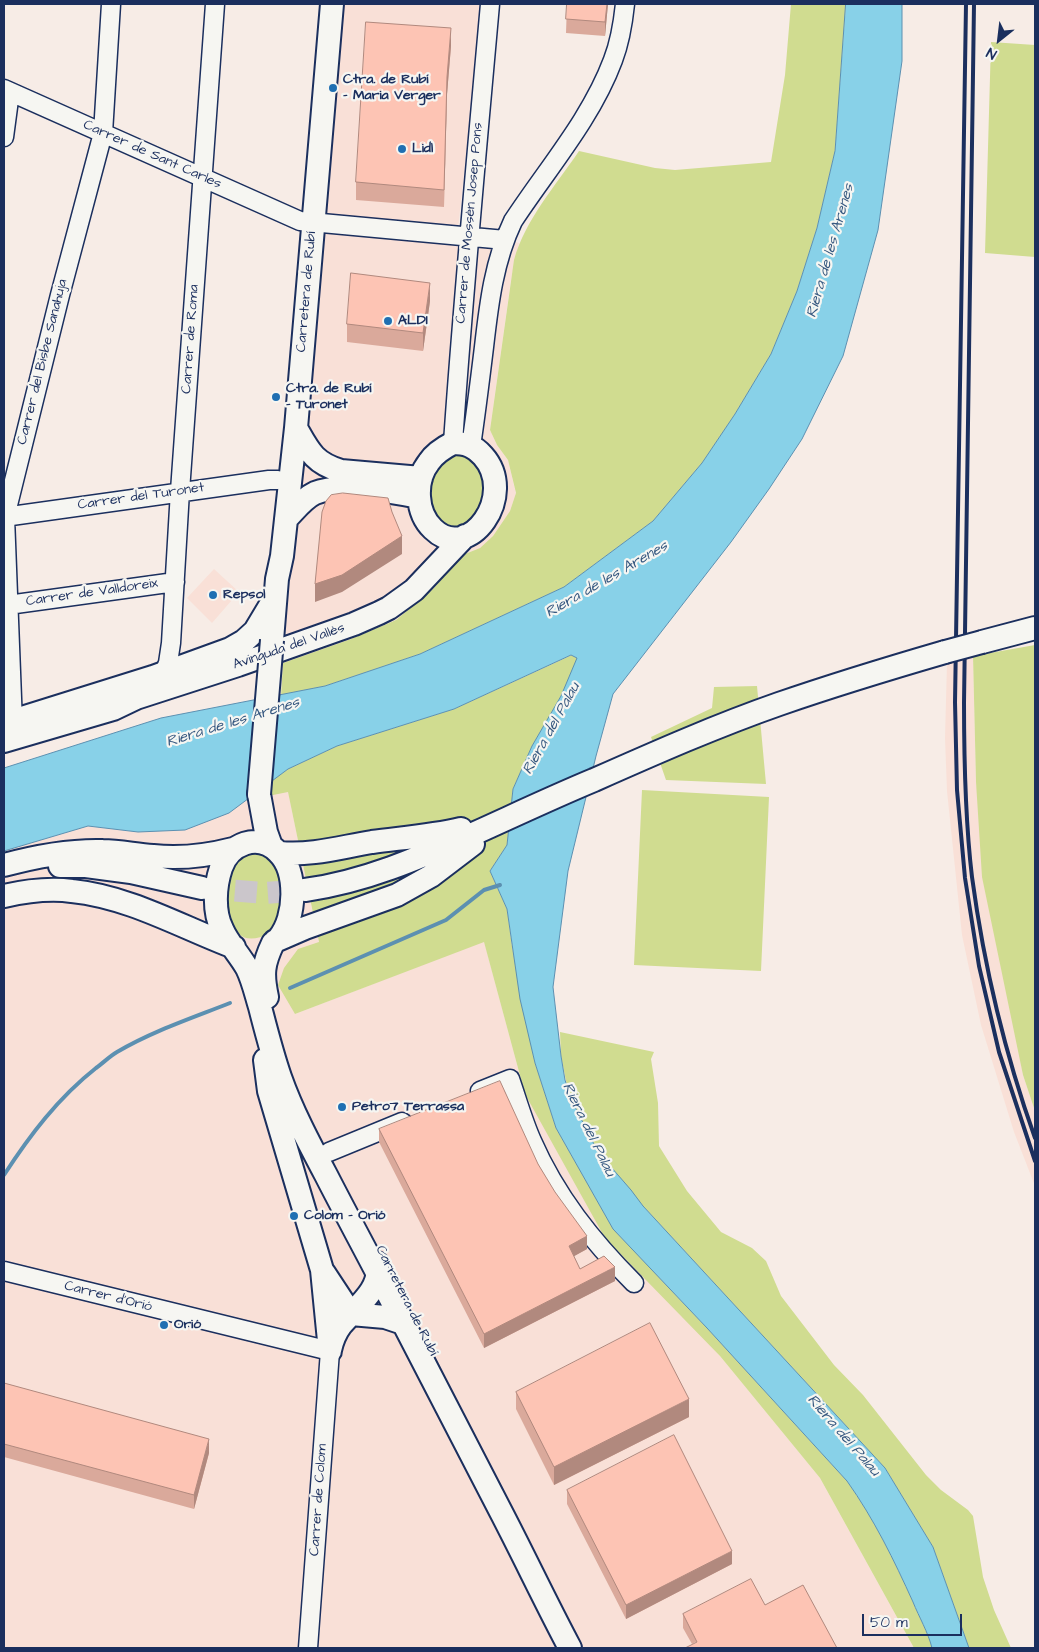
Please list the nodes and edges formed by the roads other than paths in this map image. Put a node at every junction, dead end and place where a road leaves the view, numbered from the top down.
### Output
1 (111, 4) edge
2 (215, 4) edge
3 (320, 4) edge
4 (332, 4) edge
5 (490, 4) edge
6 (625, 4) edge
7 (7, 91) edge
8 (103, 133) junction
9 (4, 138) edge
10 (202, 177) junction
11 (306, 222) junction
12 (470, 237) junction
13 (504, 240) junction
14 (296, 428) junction
15 (462, 444) junction
16 (278, 480) junction
17 (420, 487) junction
18 (180, 491) junction
19 (4, 517) edge
20 (286, 527) junction
21 (430, 527) junction
22 (465, 536) junction
23 (431, 573) junction
24 (175, 582) junction
25 (276, 589) junction
26 (8, 605) junction
27 (1035, 628) edge
28 (164, 673) junction
29 (7, 730) edge
30 (259, 794) junction
31 (237, 846) junction
32 (448, 846) junction
33 (276, 850) junction
34 (4, 865) edge
35 (4, 874) edge
36 (4, 884) edge
37 (179, 884) junction
38 (202, 888) tunnel mouth
39 (305, 890) tunnel mouth
40 (4, 896) edge
41 (276, 941) junction
42 (236, 945) junction
43 (263, 1019) junction
44 (464, 1097) edge
45 (418, 1115) edge
46 (329, 1152) junction
47 (352, 1200) junction
48 (322, 1270) junction
49 (4, 1271) edge
50 (378, 1274) junction
51 (634, 1283) dead end
52 (351, 1314) junction
53 (403, 1323) junction
54 (330, 1351) junction
55 (308, 1648) edge
56 (570, 1648) edge
57 (585, 1648) edge

1 - 8 street, Carrer del Bisbe Sanahuja
2 - 10 street, Carrer de Roma
3 - 11 main road, Carretera de Rubí
4 - 11 main road, Carretera de Rubí
5 - 12 street, Carrer de Mossèn Josep Pons
6 - 13 street
7 - 8 street, Carrer de Sant Carles
7 - 9 street
8 - 10 street, Carrer de Sant Carles
8 - 19 street, Carrer del Bisbe Sanahuja
10 - 11 street, Carrer de Sant Carles
10 - 18 street, Carrer de Roma
11 - 12 street, Carrer de Sant Carles
11 - 14 main road, Carretera de Rubí
11 - 16 main road, Carretera de Rubí
12 - 13 street, Carrer de Sant Carles
12 - 15 street, Carrer de Mossèn Josep Pons
13 - 15 street
14 - 17 main road
14 - 20 main road, Carretera de Rubí
15 - 17 main road
15 - 22 main road
16 - 18 street, Carrer del Turonet
16 - 20 main road
16 - 25 main road, Carretera de Rubí
17 - 20 main road
17 - 21 main road
18 - 19 street, Carrer del Turonet
18 - 24 street, Carrer de Roma
19 - 26 street, Carrer del Bisbe Sanahuja
20 - 25 main road, Carretera de Rubí
21 - 22 main road
21 - 23 main road
22 - 23 main road, Avinguda del Vallès
23 - 29 main road, Avinguda del Vallès
24 - 26 street, Carrer de Valldoreix
24 - 28 street, Carrer de Roma
25 - 28 main road, Avinguda del Vallès
25 - 30 main road, Carretera de Rubí, bridge
26 - 29 street, Carrer del Bisbe Sanahuja
27 - 32 main road, bridge
28 - 29 main road, Avinguda del Vallès
30 - 31 main road
30 - 33 main road
31 - 33 main road
31 - 34 main road
31 - 42 main road
32 - 33 main road
32 - 39 main road
32 - 41 main road
33 - 41 main road
35 - 37 main road
36 - 37 main road
37 - 38 main road
40 - 42 main road
41 - 42 main road
41 - 46 main road, Carretera de Rubí
42 - 43 main road, Carretera de Rubí
43 - 48 main road
43 - 50 main road, Carretera de Rubí
44 - 51 street
45 - 46 street
46 - 47 main road, Carretera de Rubí
47 - 50 main road
47 - 57 main road, Carretera de Rubí
48 - 52 main road
48 - 54 main road
49 - 54 street, Carrer d'Orió
50 - 52 main road
50 - 53 main road, Carretera de Rubí
52 - 53 main road
52 - 54 main road
53 - 56 main road, Carretera de Rubí
54 - 55 street, Carrer de Colom

